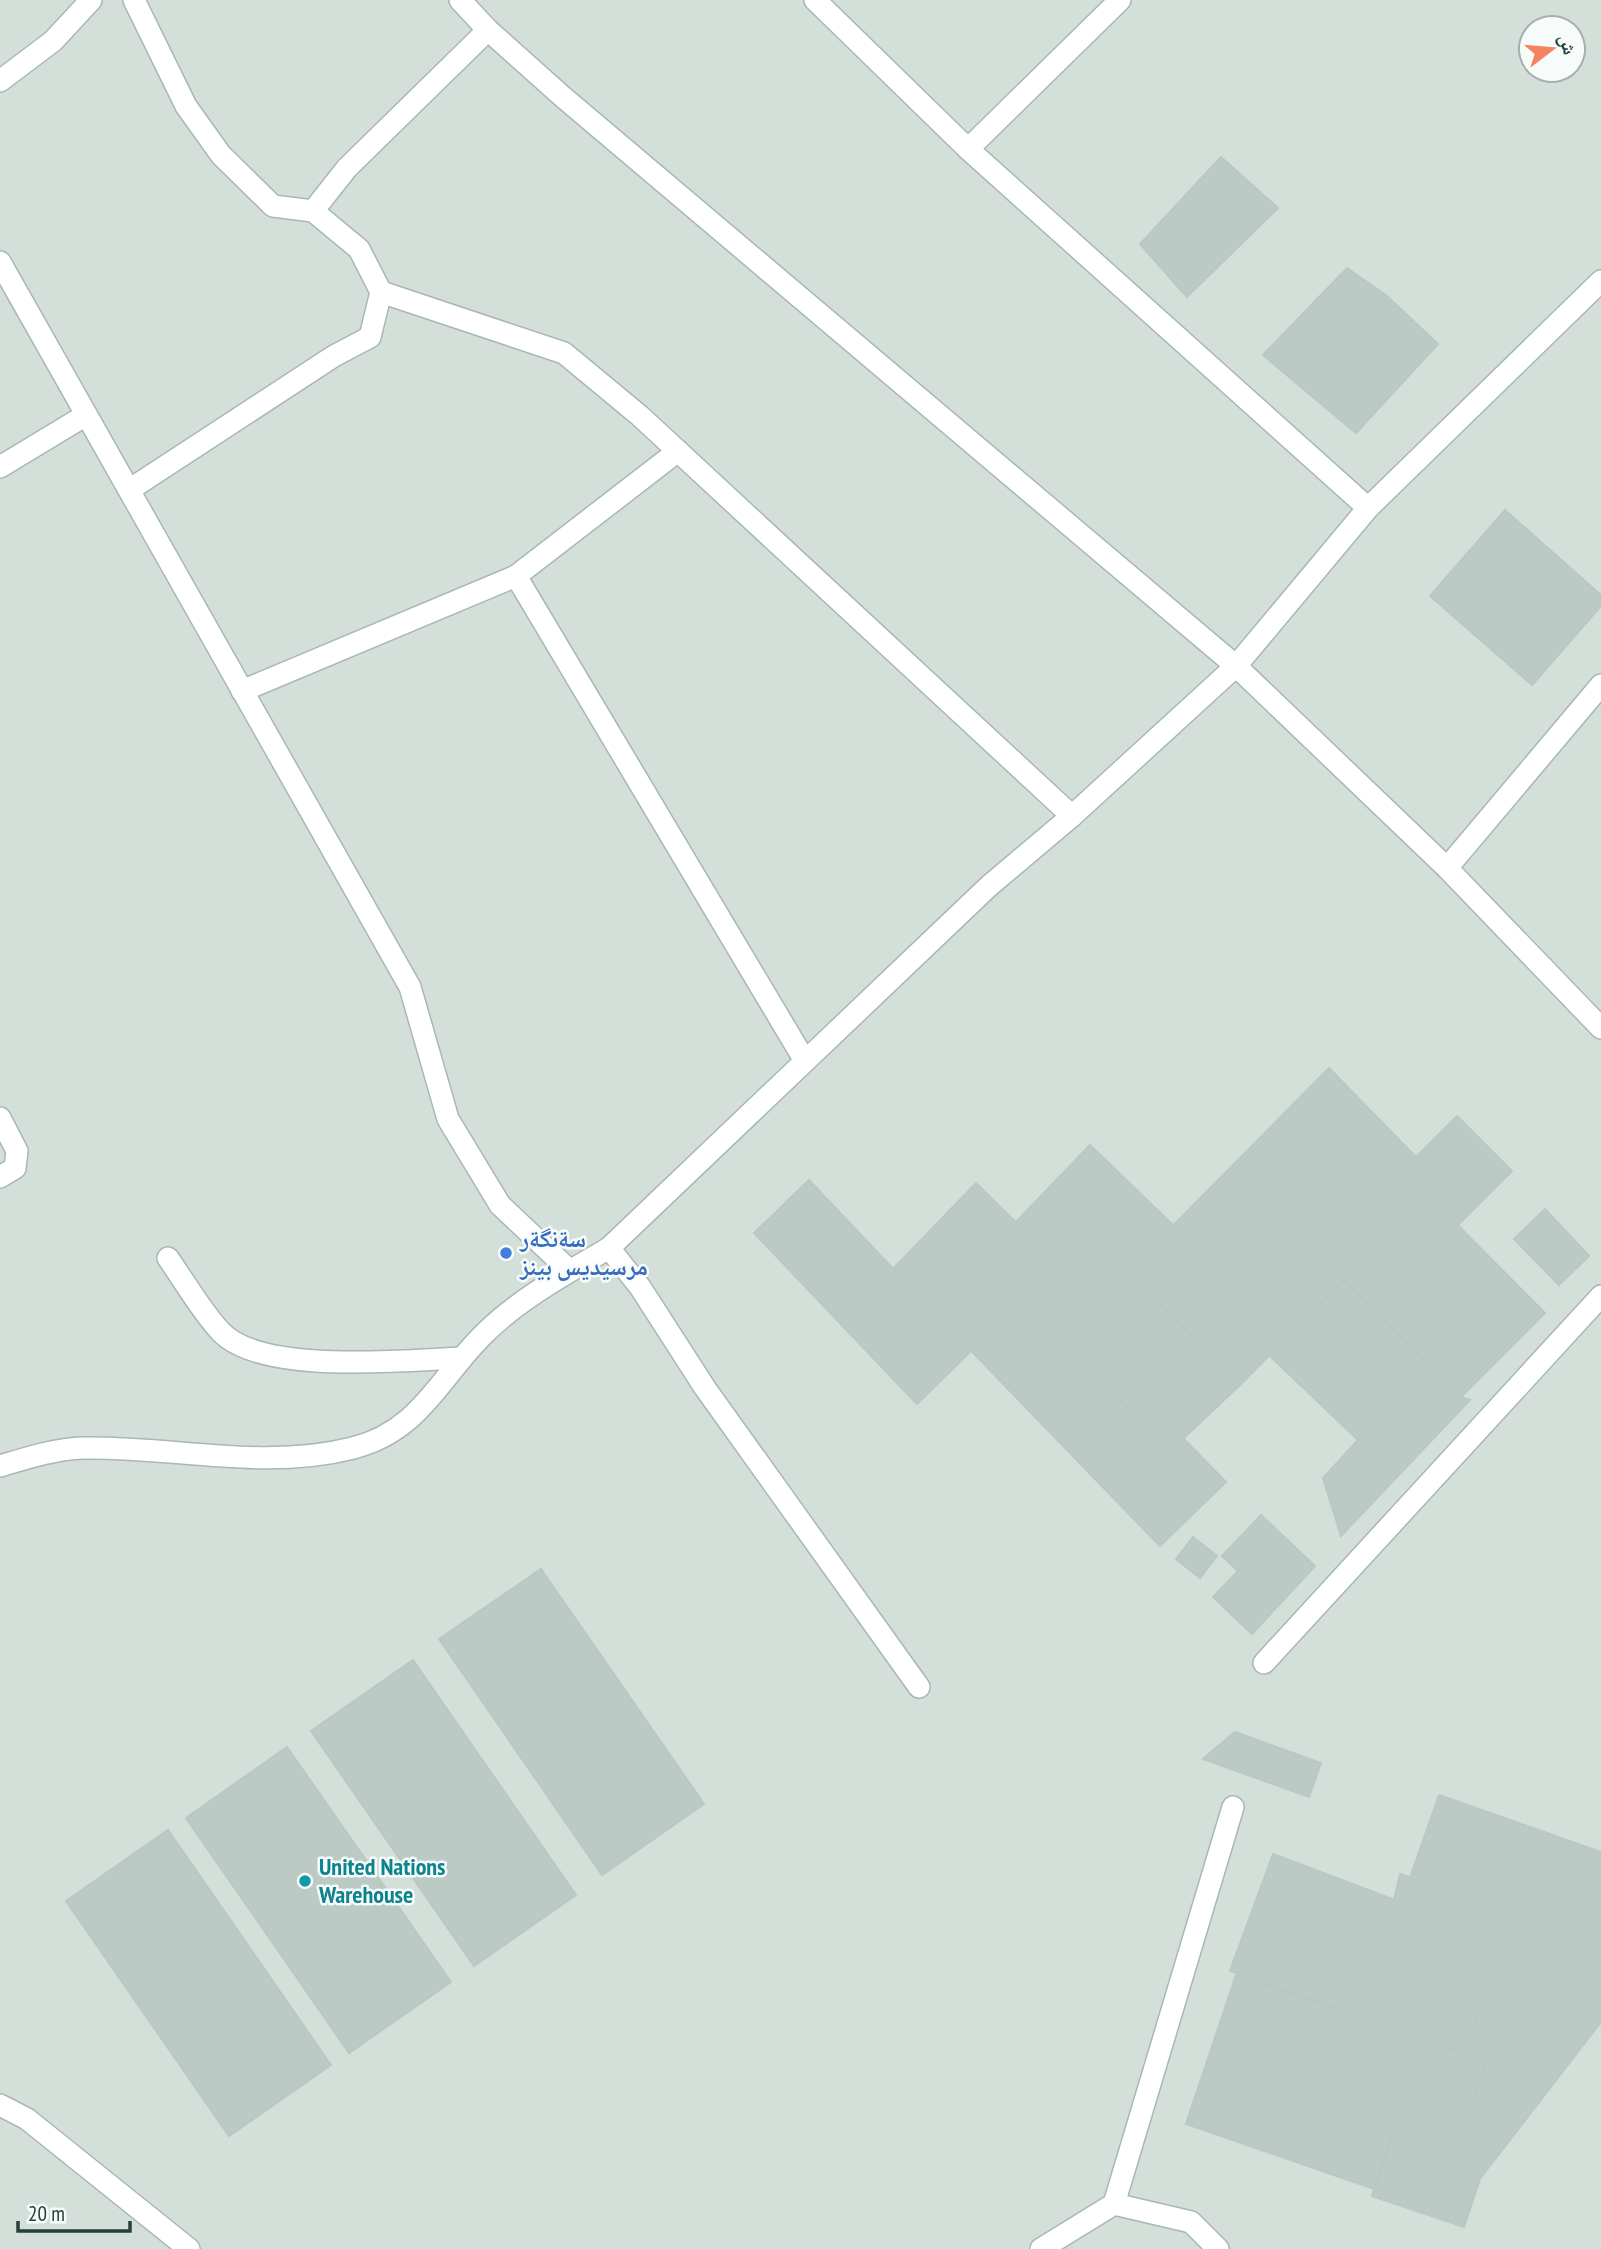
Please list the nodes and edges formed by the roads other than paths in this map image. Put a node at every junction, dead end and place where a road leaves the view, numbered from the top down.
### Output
1 (91, 0) edge
2 (134, 0) edge
3 (460, 0) edge
4 (814, 0) edge
5 (1121, 0) edge
6 (488, 30) junction
7 (0, 81) edge
8 (968, 149) junction
9 (313, 211) junction
10 (0, 262) edge
11 (1601, 281) edge
12 (381, 292) junction
13 (86, 415) junction
14 (678, 451) junction
15 (0, 467) edge
16 (129, 490) junction
17 (1368, 508) junction
18 (516, 576) junction
19 (1236, 666) junction
20 (1601, 685) edge
21 (242, 691) junction
22 (1072, 816) junction
23 (1447, 868) junction
24 (1601, 1028) edge
25 (805, 1061) junction
26 (0, 1118) edge
27 (0, 1177) edge
28 (609, 1248) junction
29 (168, 1258) dead end
30 (570, 1271) junction
31 (1601, 1296) edge
32 (462, 1358) junction
33 (0, 1466) edge
34 (1264, 1663) dead end
35 (919, 1687) dead end
36 (1233, 1807) dead end
37 (0, 2105) edge
38 (1114, 2204) junction
39 (189, 2249) edge
40 (1041, 2249) edge
41 (1218, 2249) edge

1 - 7 street
2 - 9 street
3 - 6 street
4 - 8 street
5 - 8 street
6 - 9 street
6 - 19 street
8 - 17 street
9 - 12 street
10 - 13 street
11 - 17 street
12 - 14 street
12 - 16 street
13 - 15 street
13 - 16 street
14 - 18 street
14 - 22 street
16 - 21 street
17 - 19 street
18 - 21 street
18 - 25 street
19 - 22 street
19 - 23 street
20 - 23 street
21 - 30 street
22 - 25 street
23 - 24 street
25 - 28 street
26 - 27 street
28 - 30 street
28 - 35 street
29 - 32 street
30 - 32 street
31 - 34 street
32 - 33 street
36 - 38 street
37 - 39 street
38 - 40 street
38 - 41 street

